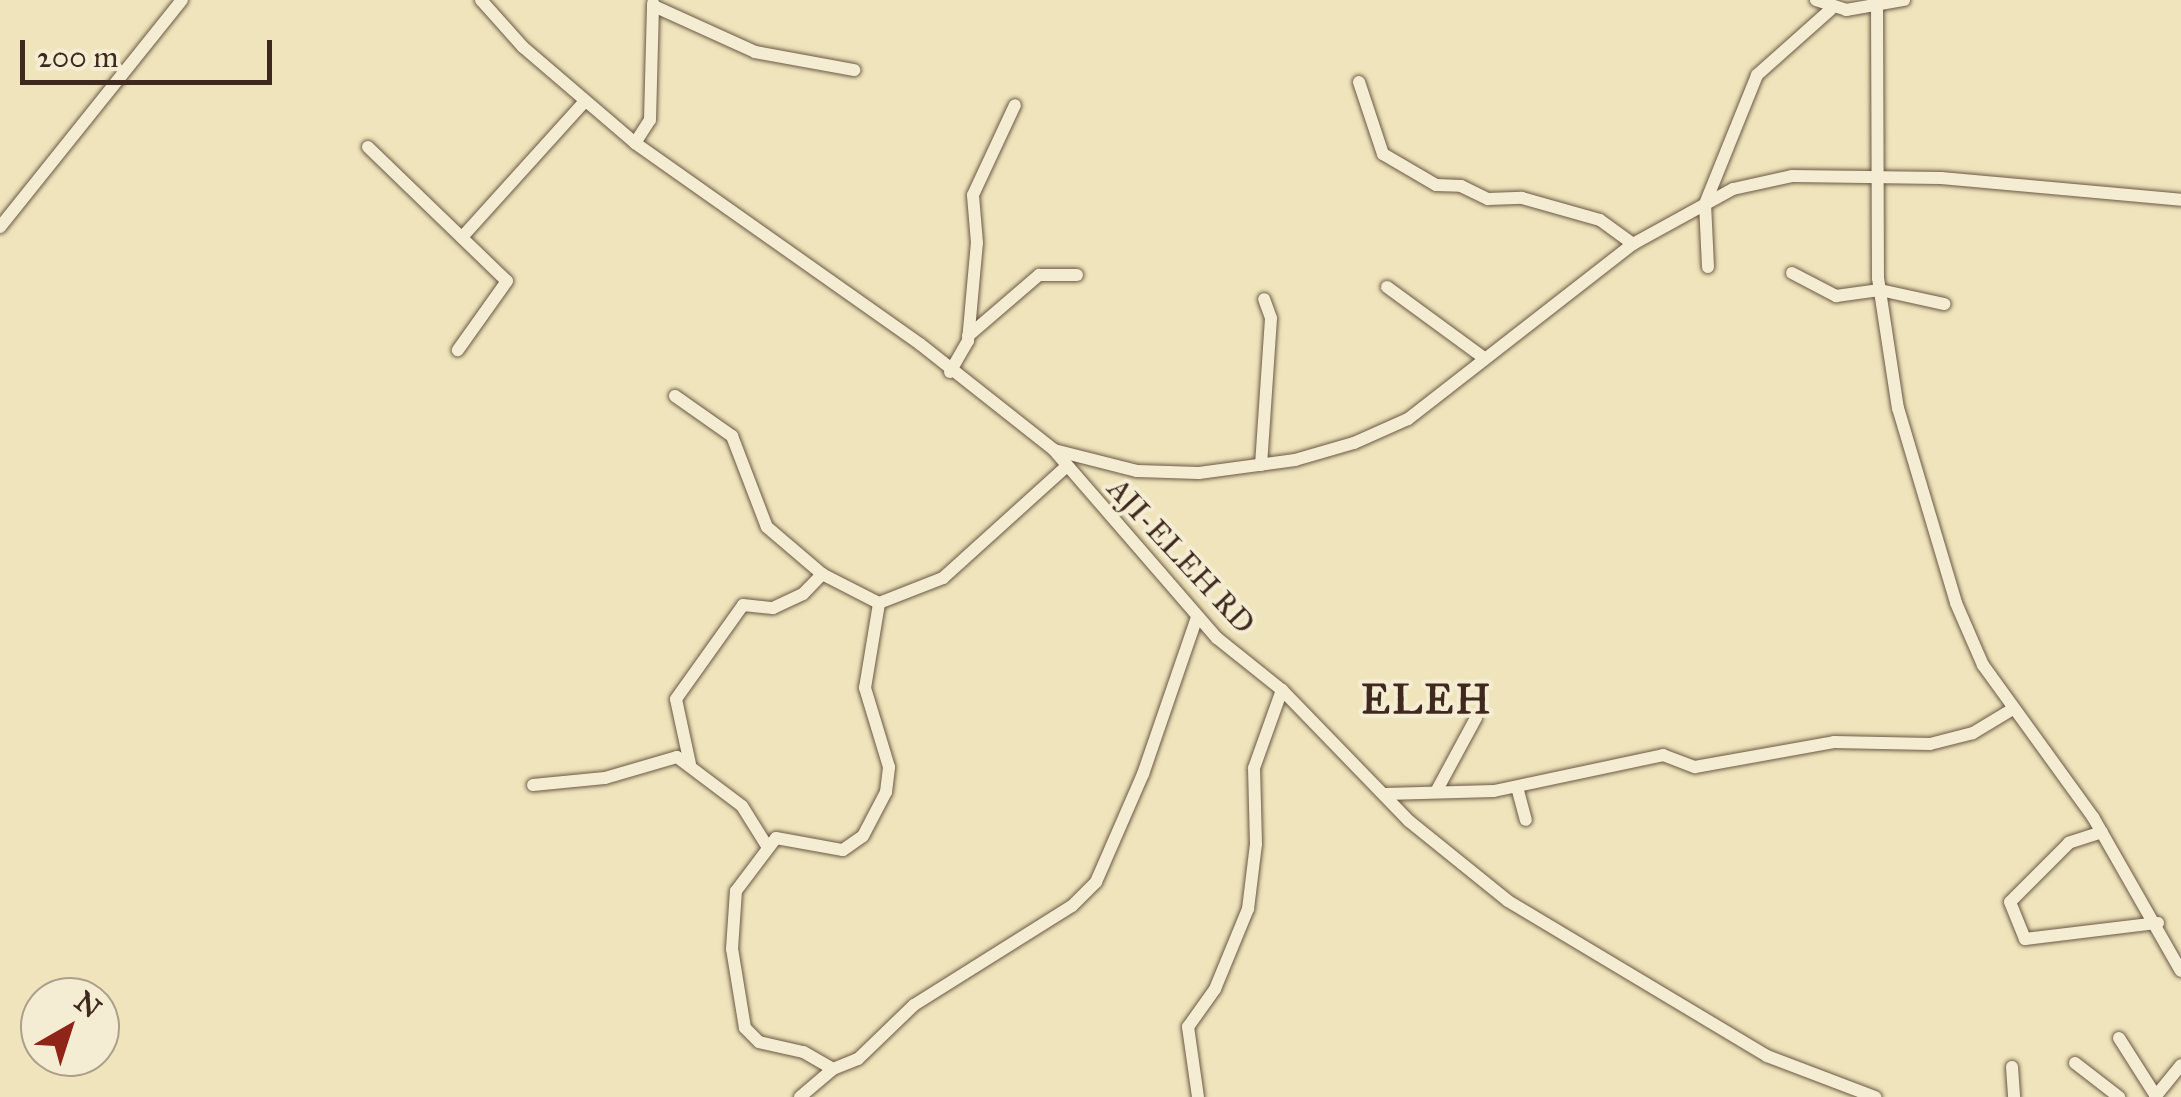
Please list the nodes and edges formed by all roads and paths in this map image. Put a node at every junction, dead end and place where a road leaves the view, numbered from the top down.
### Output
1 (182, 0) edge
2 (481, 0) edge
3 (1816, 0) edge
4 (1904, 0) edge
5 (654, 4) edge
6 (1876, 4) edge
7 (1830, 8) junction
8 (854, 70) dead end
9 (1360, 82) dead end
10 (584, 102) junction
11 (1015, 104) dead end
12 (635, 144) junction
13 (368, 148) dead end
14 (1877, 178) junction
15 (2181, 200) edge
16 (1705, 204) junction
17 (0, 227) edge
18 (464, 235) junction
19 (1634, 244) junction
20 (1708, 267) dead end
21 (1792, 273) dead end
22 (1077, 275) dead end
23 (1387, 288) dead end
24 (1880, 290) junction
25 (1264, 299) dead end
26 (1944, 304) dead end
27 (968, 336) junction
28 (458, 350) dead end
29 (1484, 358) junction
30 (950, 372) junction
31 (674, 396) dead end
32 (1054, 450) junction
33 (1261, 465) junction
34 (1066, 466) junction
35 (822, 574) junction
36 (879, 603) junction
37 (1196, 617) junction
38 (1282, 690) junction
39 (2013, 709) junction
40 (1476, 718) dead end
41 (690, 764) junction
42 (533, 784) dead end
43 (1517, 787) junction
44 (1437, 790) junction
45 (1385, 794) junction
46 (1526, 820) dead end
47 (2102, 832) junction
48 (766, 846) junction
49 (2158, 922) junction
50 (2181, 971) edge
51 (2119, 1038) dead end
52 (2075, 1063) dead end
53 (2181, 1064) edge
54 (2012, 1067) dead end
55 (833, 1069) junction
56 (800, 1097) edge
57 (1198, 1097) edge
58 (1875, 1097) edge
59 (2014, 1097) edge
60 (2118, 1097) edge
61 (2156, 1097) edge

1 - 17 street
2 - 10 street, AJI-ELEH RD
3 - 7 street
4 - 6 street
5 - 8 street
5 - 12 street
6 - 7 street
6 - 14 street
7 - 16 street
9 - 19 street
10 - 12 street, AJI-ELEH RD
10 - 18 street
11 - 27 street
12 - 30 street, AJI-ELEH RD
13 - 18 street
14 - 15 street
14 - 16 street
14 - 24 street
16 - 19 street
16 - 20 street
18 - 28 street
19 - 29 street
21 - 24 street
22 - 27 street
23 - 29 street
24 - 26 street
24 - 39 street
25 - 33 street
27 - 30 street
29 - 33 street
30 - 32 street, AJI-ELEH RD
31 - 35 street
32 - 33 street
32 - 34 street, AJI-ELEH RD
34 - 36 street
34 - 37 street, AJI-ELEH RD
35 - 36 street
35 - 41 street
36 - 48 street
37 - 38 street, AJI-ELEH RD
37 - 55 street
38 - 45 street, AJI-ELEH RD
38 - 57 street
39 - 43 street
39 - 47 street
40 - 44 street
41 - 42 street
41 - 48 street
43 - 44 street
43 - 46 street
44 - 45 street
45 - 58 street, AJI-ELEH RD
47 - 49 street
47 - 49 street
48 - 55 street
49 - 50 street
51 - 61 street
52 - 60 street
53 - 61 street
54 - 59 street
55 - 56 street

